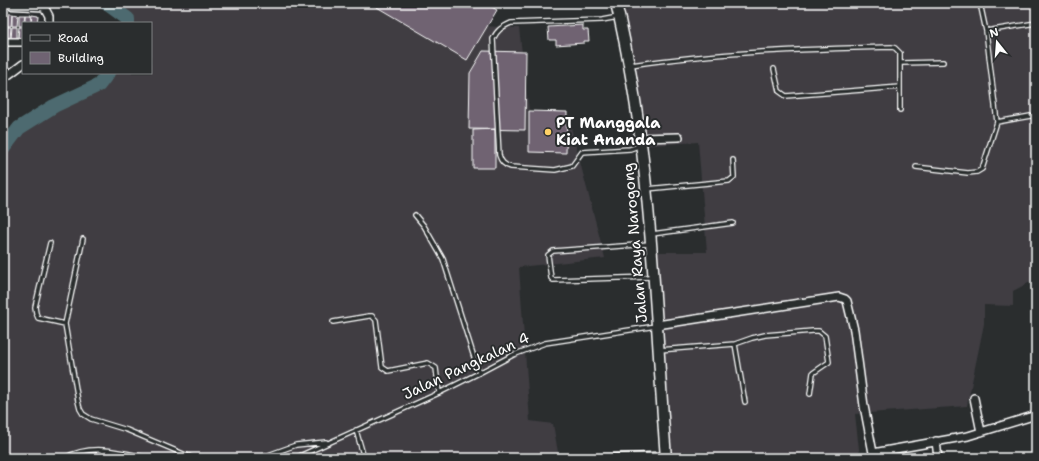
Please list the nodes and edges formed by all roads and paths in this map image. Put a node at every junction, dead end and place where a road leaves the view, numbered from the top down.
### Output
1 (616, 3) edge
2 (980, 3) edge
3 (43, 5) edge
4 (3, 6) edge
5 (619, 17) junction
6 (49, 22) edge
7 (1036, 23) edge
8 (986, 31) junction
9 (3, 42) edge
10 (22, 42) edge
11 (943, 62) dead end
12 (901, 63) junction
13 (22, 65) edge
14 (630, 65) junction
15 (774, 69) dead end
16 (3, 79) edge
17 (900, 87) junction
18 (900, 110) dead end
19 (1036, 115) edge
20 (996, 122) junction
21 (679, 137) dead end
22 (641, 142) junction
23 (733, 160) dead end
24 (916, 167) dead end
25 (647, 190) junction
26 (414, 215) dead end
27 (733, 223) dead end
28 (83, 239) dead end
29 (650, 239) junction
30 (50, 243) dead end
31 (653, 277) junction
32 (333, 322) dead end
33 (65, 324) junction
34 (657, 326) junction
35 (735, 344) junction
36 (658, 350) junction
37 (479, 373) junction
38 (439, 393) junction
39 (810, 394) dead end
40 (974, 398) dead end
41 (745, 402) dead end
42 (1036, 415) edge
43 (356, 430) junction
44 (981, 432) junction
45 (936, 441) junction
46 (329, 442) junction
47 (104, 451) junction
48 (874, 455) edge
49 (666, 456) edge
50 (65, 458) edge
51 (98, 458) edge
52 (148, 458) edge
53 (193, 458) edge
54 (260, 458) edge
55 (295, 458) edge
56 (364, 458) edge
57 (563, 458) edge
58 (938, 458) edge

1 - 5 main road, Jalan Raya Narogong
2 - 8 lane
3 - 4 street
3 - 6 street
5 - 14 main road, Jalan Raya Narogong
5 - 22 lane
7 - 8 lane
8 - 20 lane
9 - 10 street
11 - 12 lane
12 - 14 lane
12 - 17 lane
13 - 16 street
14 - 22 main road, Jalan Raya Narogong
15 - 17 lane
17 - 18 lane
19 - 20 lane
20 - 24 lane
21 - 22 street
22 - 25 main road, Jalan Raya Narogong
23 - 25 lane
25 - 29 main road, Jalan Raya Narogong
26 - 37 lane
27 - 29 lane
28 - 33 lane
29 - 31 main road, Jalan Raya Narogong
29 - 31 lane
30 - 33 lane
31 - 34 main road, Jalan Raya Narogong
32 - 38 lane
33 - 53 lane
34 - 36 main road, Jalan Raya Narogong
34 - 37 lane, Jalan Pangkalan 4
34 - 48 street
35 - 36 lane
35 - 39 lane
35 - 41 lane
36 - 49 main road, Jalan Raya Narogong
37 - 38 lane, Jalan Pangkalan 4
38 - 43 lane, Jalan Pangkalan 4
40 - 44 street
42 - 44 street
43 - 46 lane, Jalan Pangkalan 4
43 - 56 lane
44 - 45 street
45 - 48 street
45 - 58 street
46 - 54 lane
46 - 55 lane, Jalan Pangkalan 4
47 - 50 lane
47 - 51 lane
47 - 52 lane
49 - 57 lane

